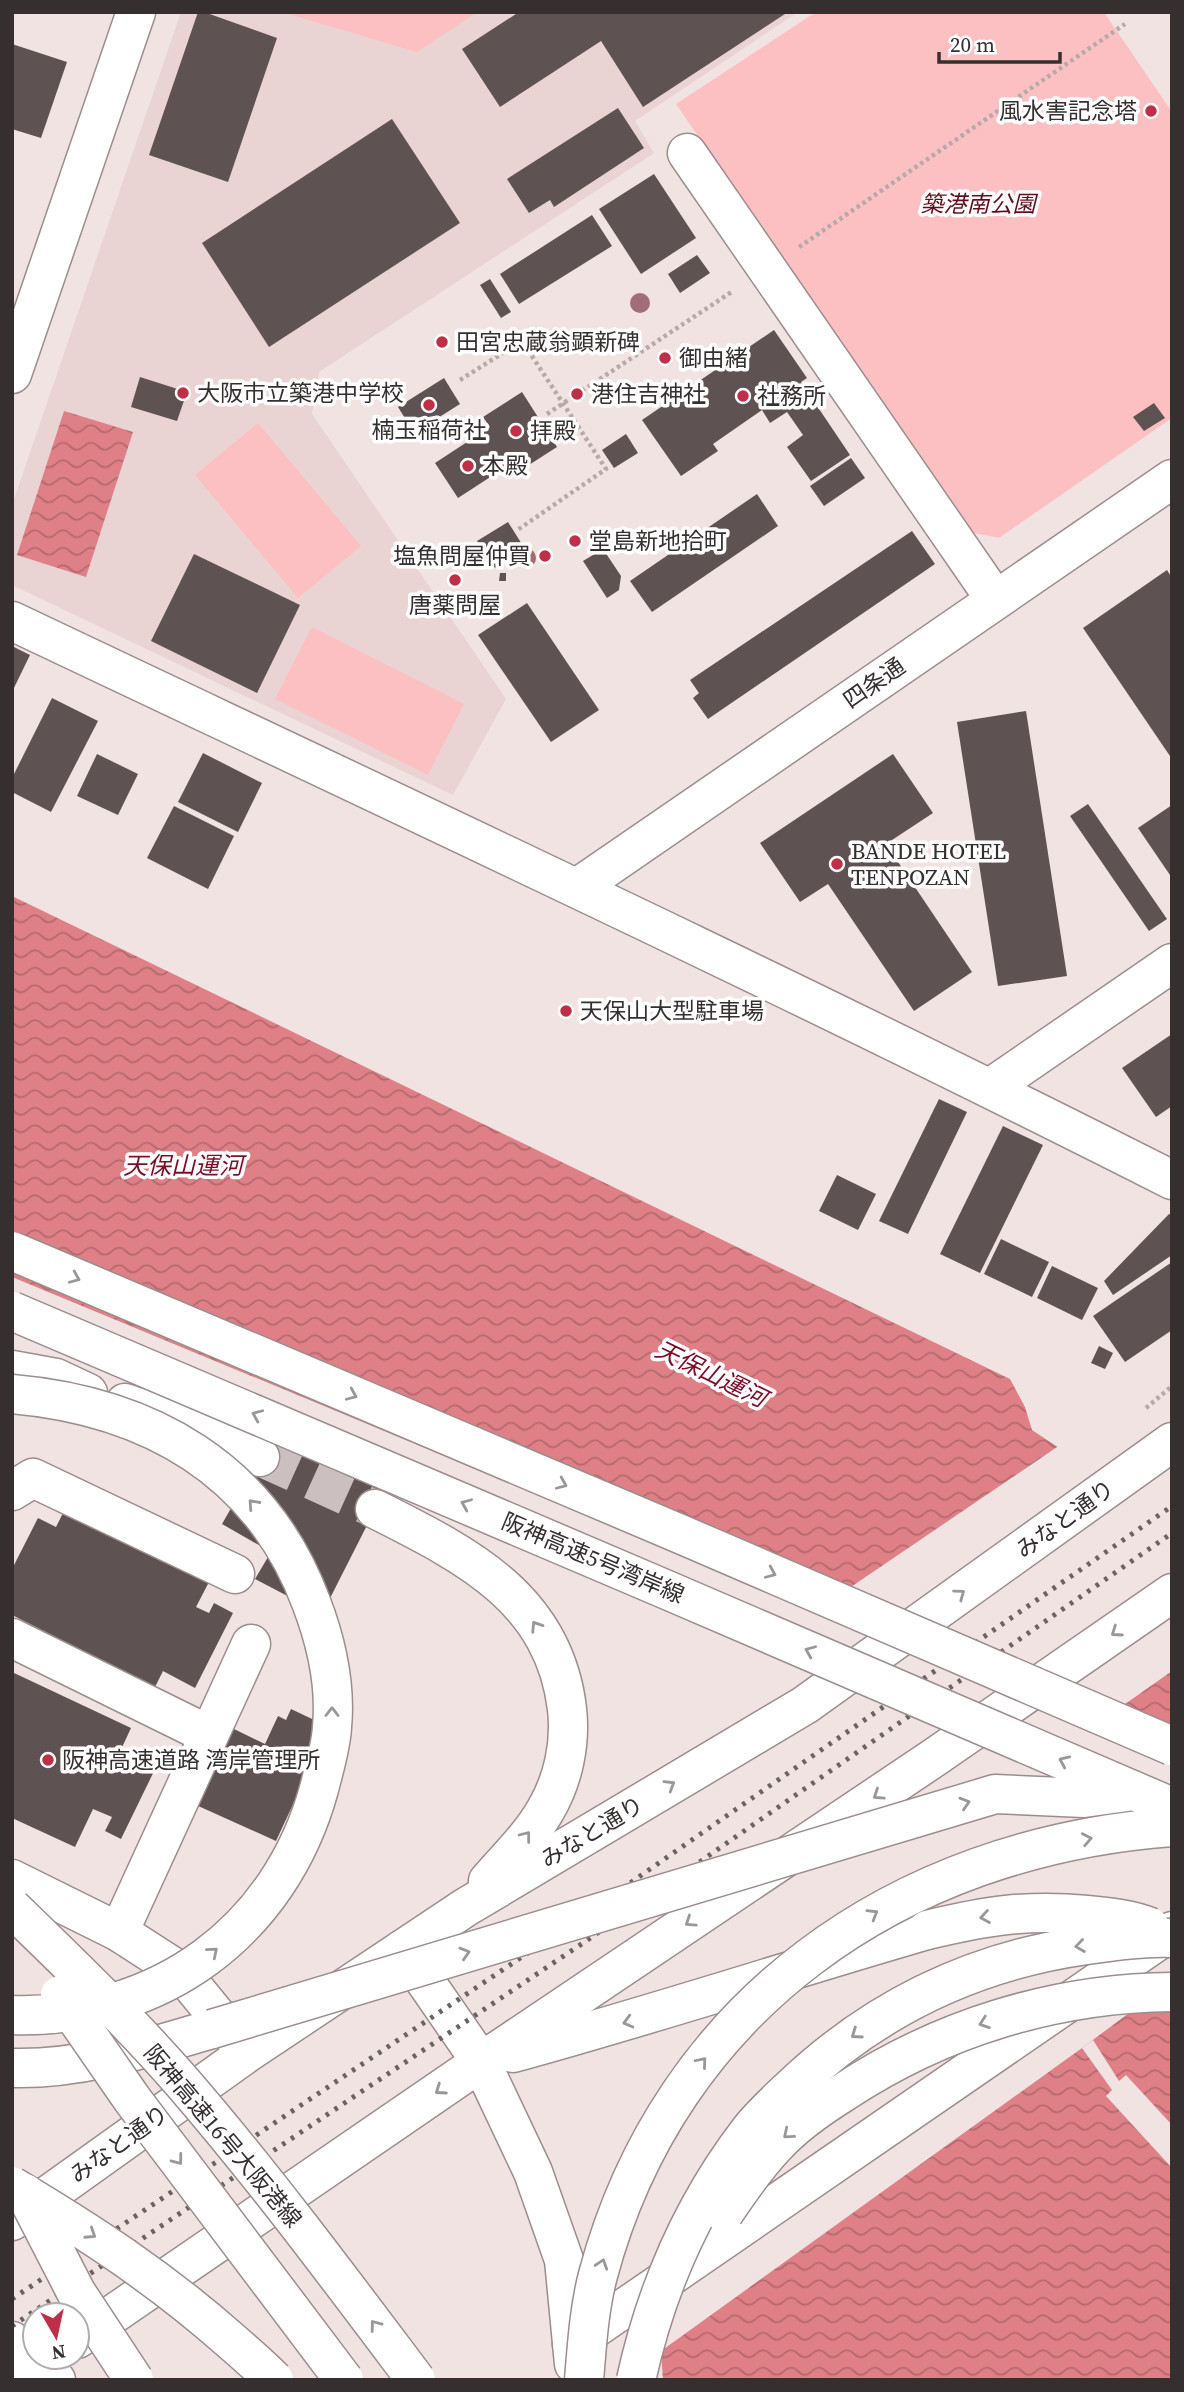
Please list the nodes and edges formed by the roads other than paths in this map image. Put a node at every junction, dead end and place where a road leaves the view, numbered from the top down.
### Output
1 (136, 12) edge
2 (687, 153) dead end
3 (12, 374) edge
4 (1172, 479) edge
5 (995, 599) junction
6 (12, 621) edge
7 (577, 888) junction
8 (1172, 963) edge
9 (990, 1088) junction
10 (1172, 1180) edge
11 (12, 1251) edge
12 (12, 1311) edge
13 (12, 1370) edge
14 (88, 1393) junction
15 (12, 1394) edge
16 (1165, 1447) edge
17 (251, 1453) tunnel mouth
18 (12, 1491) edge
19 (375, 1508) tunnel mouth
20 (235, 1574) dead end
21 (1172, 1592) edge
22 (12, 1639) edge
23 (250, 1644) dead end
24 (209, 1735) junction
25 (1172, 1746) edge
26 (1172, 1787) edge
27 (1172, 1808) edge
28 (1172, 1827) edge
29 (12, 1880) edge
30 (466, 1907) junction
31 (12, 1908) edge
32 (12, 1923) edge
33 (119, 1933) junction
34 (1172, 1935) edge
35 (403, 1949) junction
36 (1172, 1992) edge
37 (12, 2015) edge
38 (247, 2053) junction
39 (481, 2062) junction
40 (12, 2068) edge
41 (12, 2166) edge
42 (12, 2186) edge
43 (12, 2221) edge
44 (91, 2329) edge
45 (574, 2362) edge
46 (134, 2380) edge
47 (274, 2380) edge
48 (344, 2380) edge
49 (416, 2380) edge
50 (584, 2380) edge
51 (636, 2380) edge
52 (656, 2380) edge

1 - 3 main road
2 - 5 main road
4 - 5 main road, 四条通
5 - 7 main road, 四条通
6 - 7 main road
7 - 9 main road
8 - 9 main road
9 - 10 main road
11 -> 25 main road, bridge
27 -> 12 main road, 阪神高速5号湾岸線, bridge
13 - 14 main road
14 - 15 main road, bridge
14 - 17 main road
37 -> 15 main road, bridge
30 -> 16 main road, みなと通り, bridge
18 - 20 main road
30 -> 19 main road
21 -> 39 main road, bridge
22 - 24 main road
23 - 24 main road
24 - 33 main road
40 -> 26 main road, bridge
50 -> 28 main road, bridge
29 - 33 main road
30 - 35 main road, みなと通り
49 -> 31 main road, 阪神高速16号大阪港線, bridge
32 -> 48 main road, 阪神高速16号大阪港線, bridge
33 - 38 main road
34 -> 39 main road, bridge
34 - 45 main road
34 -> 51 main road, bridge
35 - 38 main road, みなと通り
35 - 39 main road
36 -> 52 main road, bridge
38 - 43 main road, みなと通り
39 -> 44 main road
39 - 45 main road
41 - 46 main road, bridge
42 -> 47 main road, bridge

